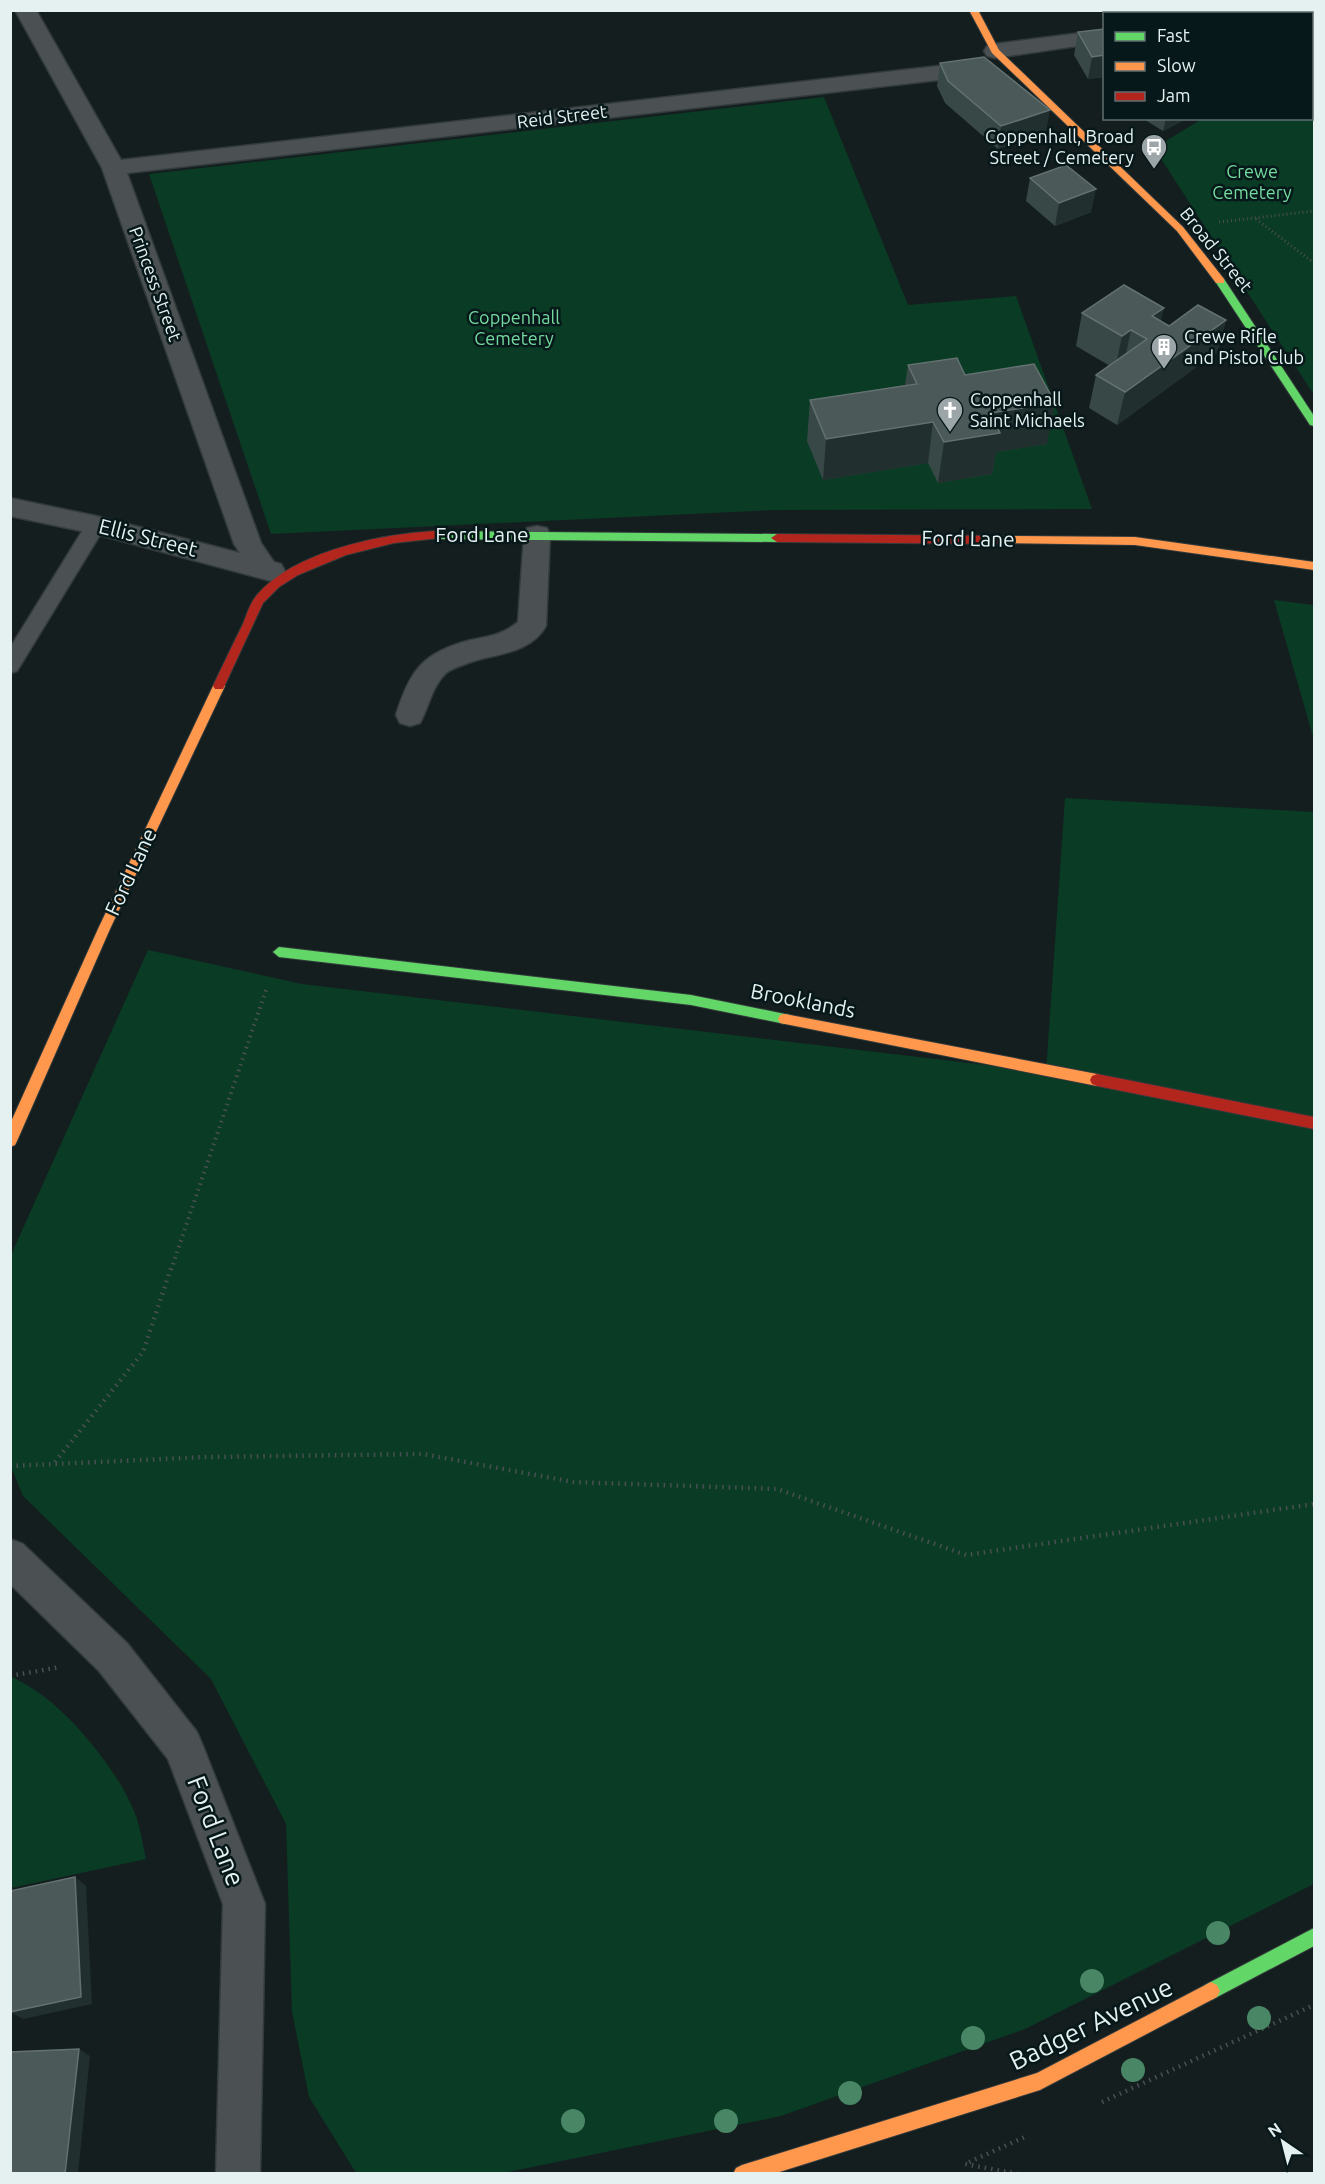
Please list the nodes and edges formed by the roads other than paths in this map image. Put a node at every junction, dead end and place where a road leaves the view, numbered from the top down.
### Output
1 (26, 10) edge
2 (973, 10) edge
3 (1103, 36) edge
4 (1003, 58) junction
5 (114, 168) junction
6 (1314, 423) edge
7 (10, 507) edge
8 (96, 525) junction
9 (537, 535) junction
10 (1314, 566) edge
11 (273, 572) junction
12 (10, 666) edge
13 (410, 715) dead end
14 (279, 952) road end
15 (1314, 1122) edge
16 (10, 1141) edge
17 (10, 1557) edge
18 (1314, 1937) edge
19 (238, 2174) edge
20 (742, 2174) edge

1 - 5 street, Princess Street
2 - 4 street, Broad Street
3 - 4 street, Reid Street
4 - 5 street, Reid Street
4 - 6 street, Broad Street
5 - 11 street, Princess Street
7 - 8 street, Ellis Street
8 - 11 street, Ellis Street
8 - 12 lane
9 - 10 street, Ford Lane
9 - 11 street, Ford Lane
9 - 13 street
11 - 16 street, Ford Lane
14 - 15 street, Brooklands
17 - 19 street, Ford Lane
18 - 20 street, Badger Avenue

